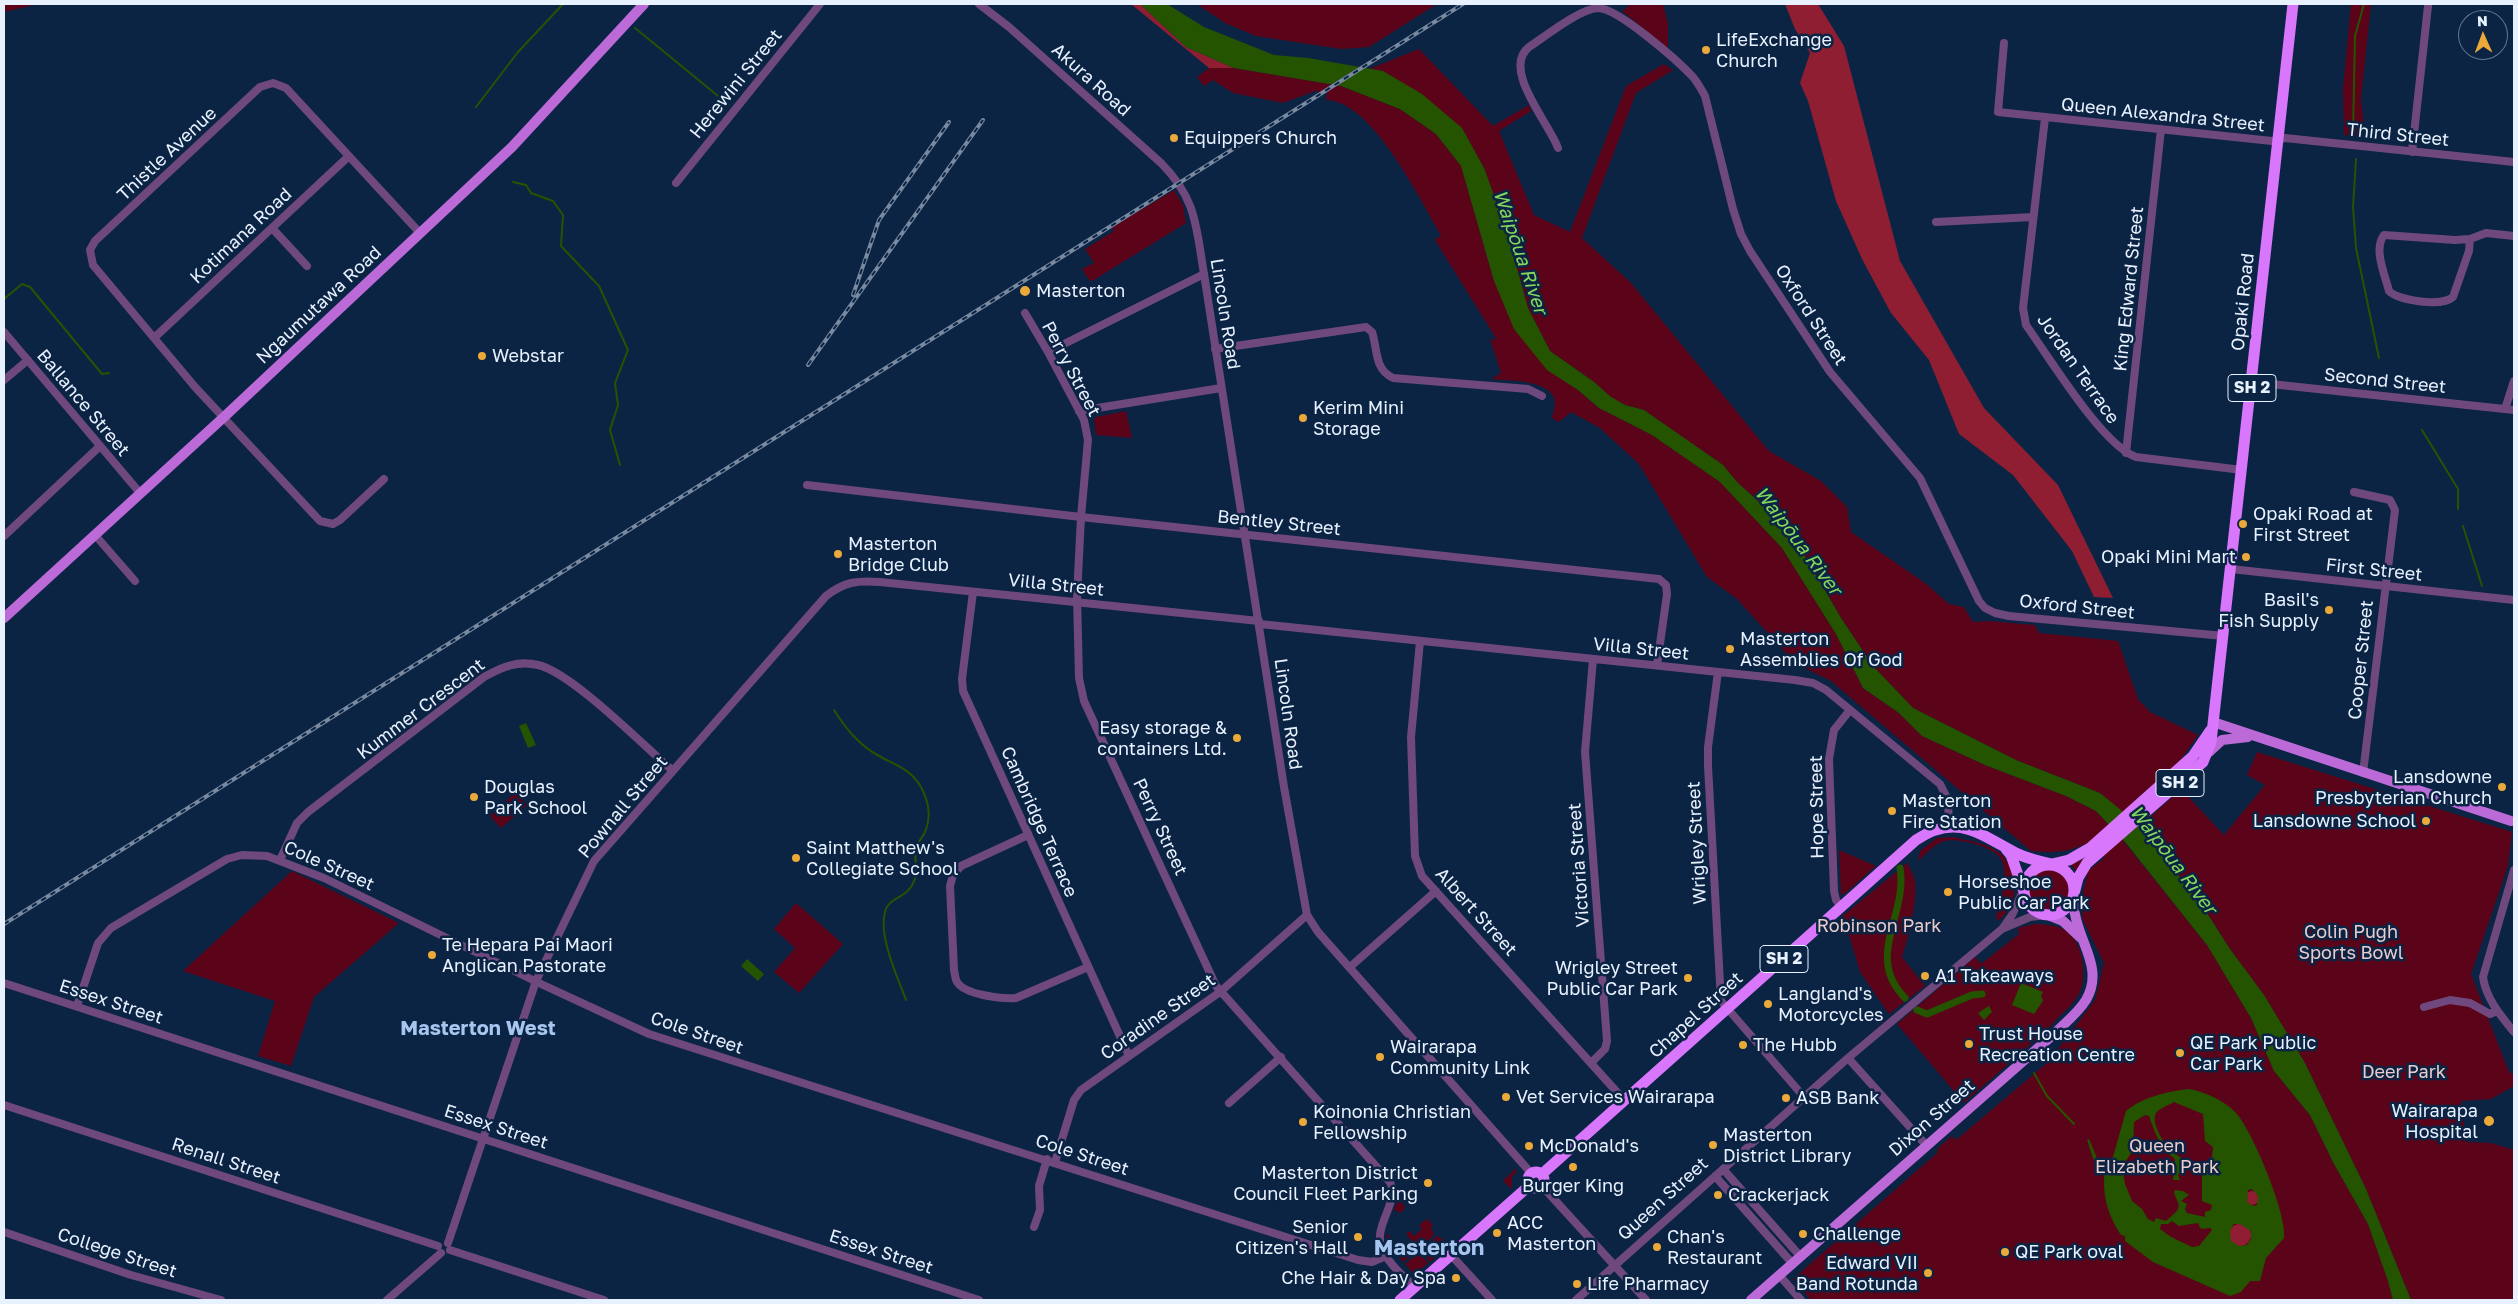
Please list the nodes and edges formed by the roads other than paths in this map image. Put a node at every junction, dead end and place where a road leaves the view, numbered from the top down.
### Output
1 (644, 4) edge
2 (820, 4) edge
3 (979, 4) edge
4 (2293, 4) edge
5 (2428, 6) dead end
6 (2004, 43) dead end
7 (2045, 118) junction
8 (2161, 129) junction
9 (2278, 139) junction
10 (1558, 148) dead end
11 (2412, 152) junction
12 (349, 156) junction
13 (2514, 162) edge
14 (1180, 182) joint
15 (676, 183) dead end
16 (2034, 217) junction
17 (1936, 222) dead end
18 (272, 228) junction
19 (420, 233) junction
20 (2514, 236) edge
21 (2470, 239) junction
22 (307, 266) dead end
23 (1204, 274) junction
24 (1025, 313) dead end
25 (4, 332) edge
26 (154, 338) junction
27 (1215, 349) junction
28 (1048, 352) junction
29 (28, 360) junction
30 (4, 380) edge
31 (2514, 381) edge
32 (2252, 382) junction
33 (1221, 388) junction
34 (1542, 396) dead end
35 (2505, 409) junction
36 (2514, 410) edge
37 (1079, 411) junction
38 (224, 417) junction
39 (99, 447) junction
40 (2126, 453) junction
41 (2242, 470) junction
42 (384, 479) dead end
43 (807, 485) dead end
44 (2354, 492) dead end
45 (140, 493) junction
46 (1081, 517) junction
47 (1245, 534) junction
48 (95, 535) junction
49 (4, 536) edge
50 (2231, 570) junction
51 (135, 581) dead end
52 (850, 582) joint
53 (2385, 587) junction
54 (973, 592) junction
55 (2514, 600) edge
56 (1077, 603) junction
57 (4, 618) edge
58 (1260, 623) junction
59 (2224, 636) junction
60 (1420, 640) junction
61 (1593, 659) junction
62 (1658, 665) junction
63 (1718, 672) junction
64 (1850, 710) junction
65 (2213, 722) junction
66 (2254, 736) junction
67 (2209, 752) junction
68 (672, 770) junction
69 (2363, 774) junction
70 (2145, 807) junction
71 (2513, 822) edge
72 (1949, 826) junction
73 (1028, 835) junction
74 (1999, 842) junction
75 (2093, 852) junction
76 (280, 860) junction
77 (2052, 864) junction
78 (2514, 870) edge
79 (1436, 891) junction
80 (2023, 891) junction
81 (2074, 894) junction
82 (1841, 907) junction
83 (1307, 915) junction
84 (2048, 915) junction
85 (2002, 929) junction
86 (2084, 940) junction
87 (1088, 966) junction
88 (1350, 967) junction
89 (536, 981) junction
90 (4, 984) edge
91 (1220, 992) junction
92 (77, 1006) junction
93 (2424, 1007) dead end
94 (1728, 1010) junction
95 (2497, 1011) junction
96 (2514, 1032) edge
97 (1129, 1056) junction
98 (1281, 1057) junction
99 (1848, 1058) junction
100 (1591, 1063) junction
101 (1804, 1097) junction
102 (1625, 1101) junction
103 (1229, 1103) dead end
104 (4, 1105) edge
105 (484, 1138) junction
106 (1926, 1145) junction
107 (1047, 1159) junction
108 (1055, 1162) junction
109 (1723, 1169) junction
110 (1715, 1176) junction
111 (1538, 1178) junction
112 (1034, 1227) dead end
113 (4, 1232) edge
114 (449, 1246) junction
115 (440, 1249) junction
116 (1451, 1255) junction
117 (1386, 1256) junction
118 (1800, 1256) junction
119 (1792, 1263) junction
120 (1615, 1266) junction
121 (1778, 1275) junction
122 (1415, 1288) junction
123 (222, 1300) edge
124 (387, 1300) edge
125 (604, 1300) edge
126 (979, 1300) edge
127 (1400, 1300) edge
128 (1492, 1300) edge
129 (1576, 1300) edge
130 (1646, 1300) edge
131 (1751, 1300) edge
132 (1801, 1300) edge

1 - 19 main road, Ngaumutawa Road
2 - 15 street, Herewini Street
3 - 14 street, Akura Road
4 - 9 highway, Opaki Road / SH 2
5 - 11 street
6 - 7 street, Queen Alexandra Street
7 - 8 street, Queen Alexandra Street
7 - 16 street, Jordan Terrace
8 - 9 street, Queen Alexandra Street
8 - 40 street, King Edward Street
9 - 11 street, Third Street
9 - 32 highway, Opaki Road / SH 2
10 - 59 street, Oxford Street
11 - 13 street, Third Street
12 - 18 street, Kotimana Road
12 - 19 street, Thistle Avenue
12 - 26 street, Thistle Avenue
14 - 23 street, Lincoln Road
16 - 17 street
16 - 40 street, Jordan Terrace
18 - 22 street
18 - 26 street, Kotimana Road
19 - 38 main road, Ngaumutawa Road
20 - 21 street
21 - 21 street
23 - 27 street, Lincoln Road
23 - 28 street
24 - 28 street, Perry Street
25 - 29 street, Ballance Street
26 - 38 street, Thistle Avenue
27 - 33 street, Lincoln Road
27 - 34 street
28 - 37 street, Perry Street
29 - 30 street
29 - 39 street, Ballance Street
31 - 35 street
32 - 35 street, Second Street
32 - 41 highway, Opaki Road / SH 2
33 - 37 street
33 - 47 street, Lincoln Road
35 - 36 street, Second Street
37 - 46 street, Perry Street
38 - 42 street, Thistle Avenue
38 - 45 main road, Ngaumutawa Road
39 - 45 street, Ballance Street
39 - 49 street
40 - 41 street, Jordan Terrace
41 - 50 highway, Opaki Road / SH 2
43 - 46 street, Bentley Street
44 - 53 street, Cooper Street
45 - 48 main road, Ngaumutawa Road
46 - 47 street, Bentley Street
46 - 56 street, Perry Street
47 - 58 street, Lincoln Road
47 - 62 street, Bentley Street
48 - 51 street
48 - 57 main road, Ngaumutawa Road
50 - 53 street, First Street
50 - 59 highway, Opaki Road / SH 2
52 - 54 street, Villa Street
52 - 68 street, Pownall Street
53 - 55 street, First Street
53 - 69 street, Cooper Street
54 - 56 street, Villa Street
54 - 73 street, Cambridge Terrace
56 - 58 street, Villa Street
56 - 91 street, Perry Street
58 - 60 street, Villa Street
58 - 83 street, Lincoln Road
59 - 65 highway, Opaki Road / SH 2
60 - 61 street, Villa Street
60 - 79 street, Albert Street
61 - 62 street, Villa Street
61 - 100 street, Victoria Street
62 - 63 street, Villa Street
63 - 64 street, Villa Street
63 - 94 street, Wrigley Street
64 - 72 street, Villa Street
64 - 82 street, Hope Street
65 - 66 main road
65 - 67 highway, SH 2
65 - 70 highway, SH 2
66 - 67 main road
66 - 69 main road
67 - 70 highway, SH 2
68 - 76 street, Kummer Crescent
68 - 89 street, Pownall Street
69 - 71 main road
70 - 75 highway, SH 2
72 - 74 highway, Chapel Street / SH 2
72 - 82 highway, Chapel Street / SH 2
73 - 87 street, Cambridge Terrace
73 - 87 street
74 - 77 highway, Chapel Street / SH 2
74 - 80 highway, Chapel Street / SH 2
75 - 77 highway, SH 2
75 - 81 highway, SH 2
76 - 89 street, Cole Street
76 - 92 street, Cole Street
77 - 80 highway, SH 2
77 - 81 highway, SH 2
78 - 95 street
79 - 88 street
79 - 100 street, Albert Street
80 - 84 highway, SH 2
80 - 85 street, Queen Street
81 - 84 highway, SH 2
81 - 86 main road, Dixon Street
82 - 94 highway, Chapel Street / SH 2
83 - 88 street, Lincoln Road
83 - 91 street, Coradine Street
84 - 85 street, Queen Street
84 - 86 main road
85 - 99 street, Queen Street
86 - 106 main road, Dixon Street
87 - 97 street, Cambridge Terrace
88 - 111 street, Lincoln Road
89 - 105 street, Pownall Street
89 - 107 street, Cole Street
90 - 92 street, Essex Street
91 - 97 street, Coradine Street
91 - 98 street, Perry Street
92 - 105 street, Essex Street
93 - 95 street
94 - 101 street
94 - 102 highway, Chapel Street / SH 2
95 - 96 street
97 - 108 street, Coradine Street
98 - 103 street
98 - 117 street, Perry Street
99 - 101 street, Queen Street
99 - 106 street
100 - 102 street, Albert Street
101 - 109 street, Queen Street
102 - 111 highway, Chapel Street / SH 2
104 - 115 street, Renall Street
105 - 114 street, Pownall Street
105 - 126 street, Essex Street
106 - 118 main road, Dixon Street
107 - 108 street, Cole Street
107 - 112 street
108 - 117 street, Cole Street
109 - 110 street, Queen Street
109 - 118 street
110 - 119 street
110 - 120 street, Queen Street
111 - 116 highway
111 - 120 street, Lincoln Road
113 - 123 street, College Street
114 - 115 street
114 - 125 street
115 - 124 street
116 - 122 highway
116 - 128 street
117 - 122 street
118 - 119 main road, Dixon Street
119 - 121 main road, Dixon Street
120 - 129 street, Queen Street
120 - 130 street, Lincoln Road
121 - 131 main road, Dixon Street
121 - 132 street
122 - 127 highway

